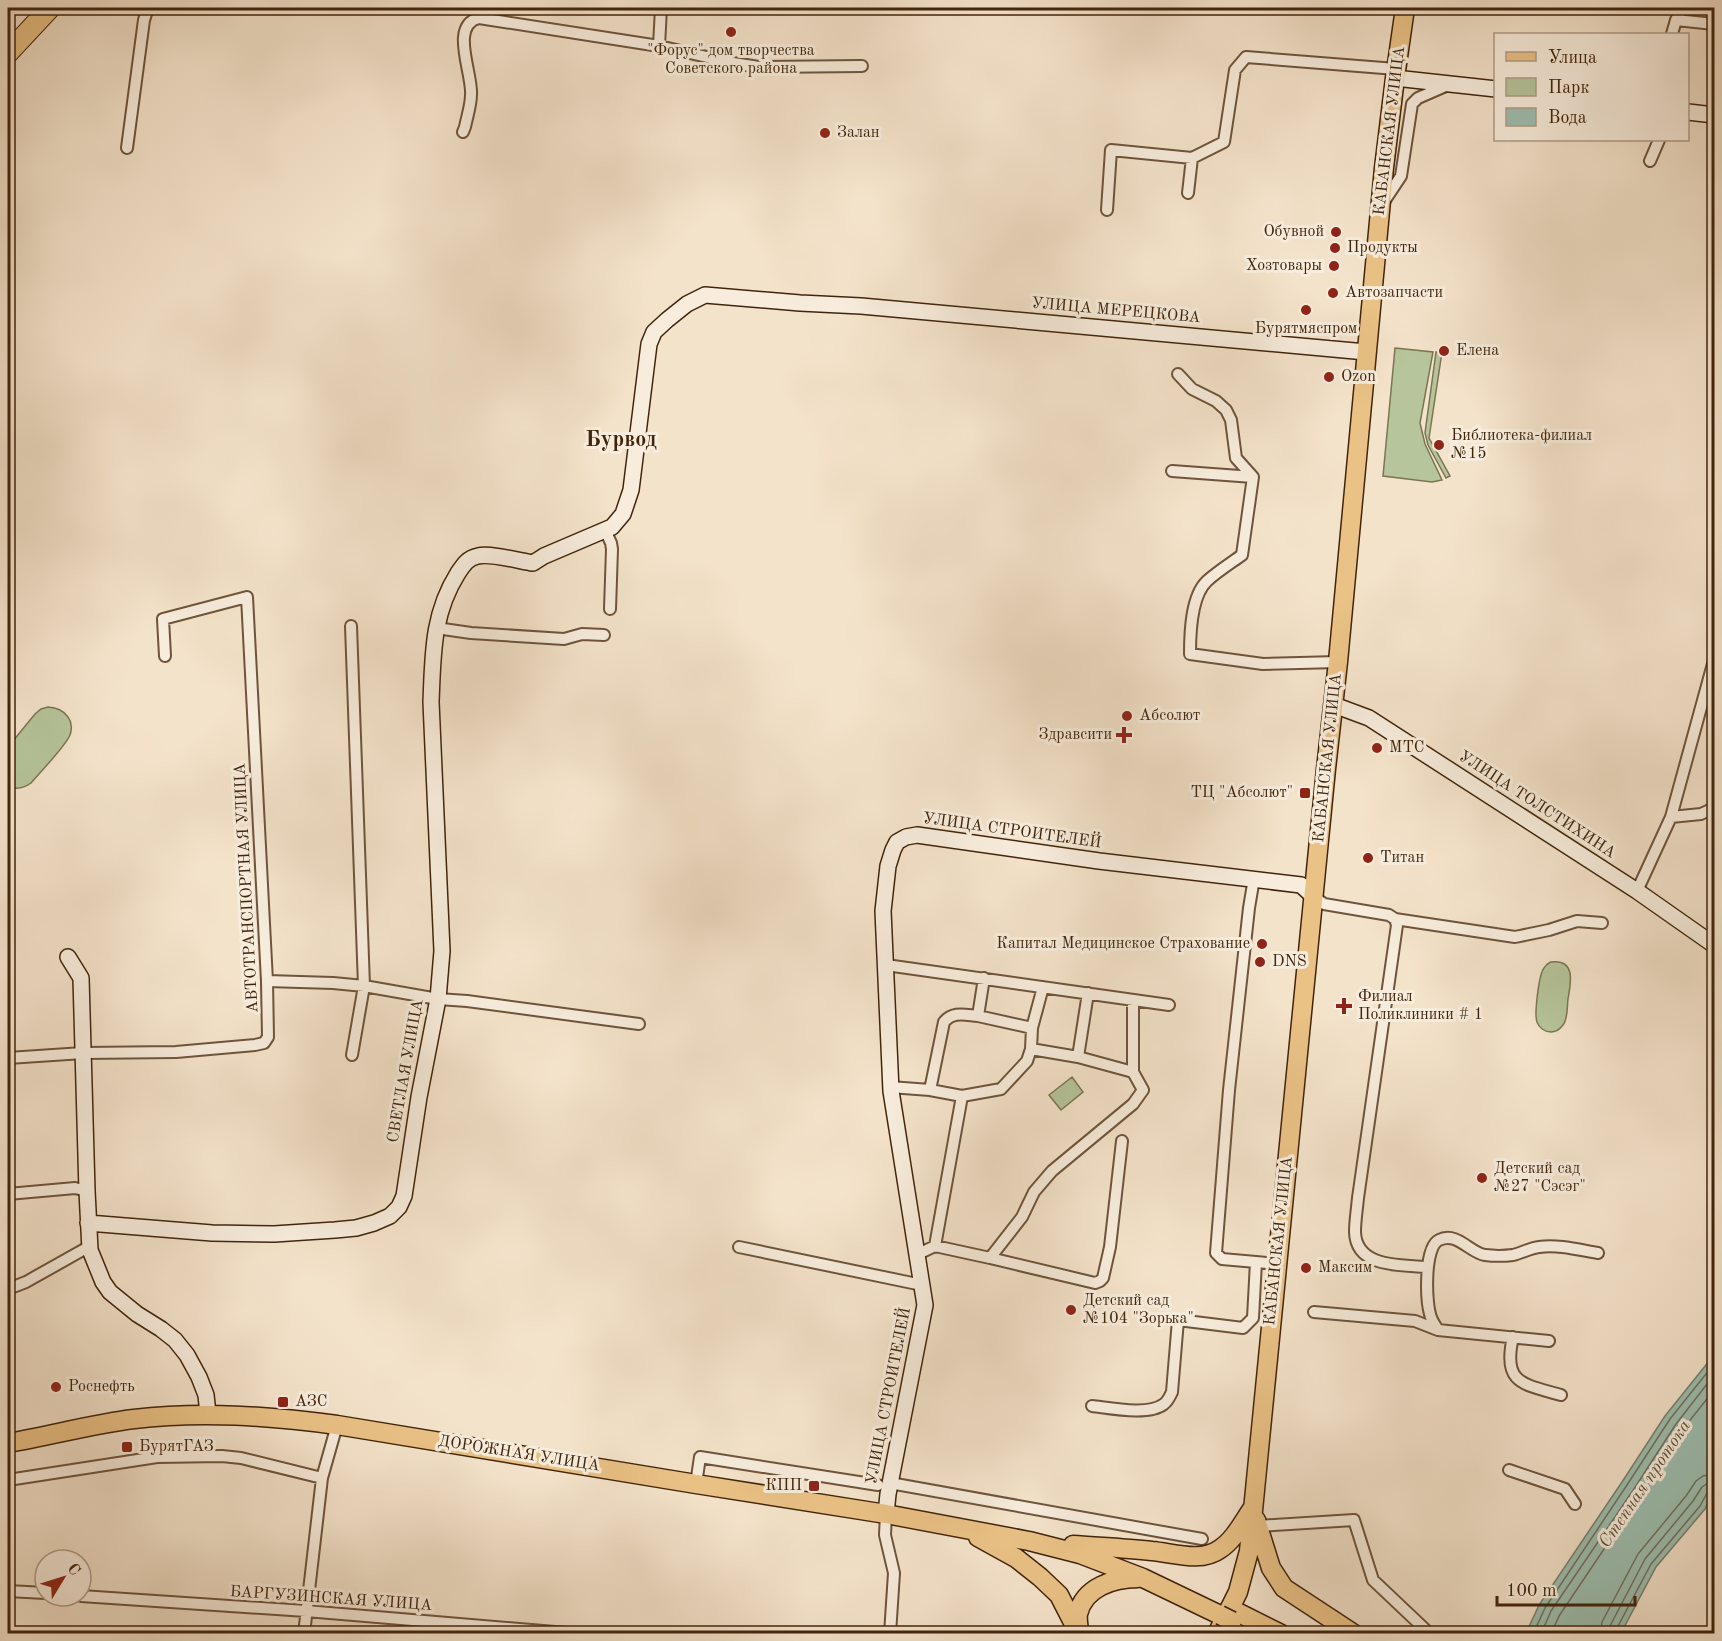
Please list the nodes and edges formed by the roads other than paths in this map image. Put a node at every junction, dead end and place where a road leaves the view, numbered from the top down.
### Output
1 (50, 8) edge
2 (148, 8) edge
3 (661, 8) edge
4 (1406, 8) edge
5 (1682, 8) edge
6 (1676, 20) junction
7 (1714, 24) edge
8 (1672, 33) edge
9 (659, 46) junction
10 (8, 53) edge
11 (862, 66) dead end
12 (1395, 74) junction
13 (1450, 84) junction
14 (1494, 89) edge
15 (1689, 112) edge
16 (1714, 115) edge
17 (463, 132) dead end
18 (1659, 141) edge
19 (127, 148) dead end
20 (1192, 158) junction
21 (1650, 161) dead end
22 (1188, 193) dead end
23 (1381, 206) junction
24 (1107, 210) dead end
25 (1366, 352) junction
26 (1178, 374) dead end
27 (1172, 471) dead end
28 (1253, 477) junction
29 (605, 530) junction
30 (610, 609) dead end
31 (351, 626) dead end
32 (436, 626) junction
33 (604, 635) dead end
34 (165, 656) dead end
35 (1714, 660) edge
36 (1338, 662) junction
37 (1334, 705) junction
38 (1714, 808) edge
39 (1671, 817) junction
40 (1254, 878) junction
41 (1637, 891) junction
42 (1313, 896) junction
43 (1395, 919) junction
44 (1602, 923) dead end
45 (1714, 945) edge
46 (68, 957) dead end
47 (886, 965) junction
48 (984, 978) junction
49 (267, 981) junction
50 (364, 986) junction
51 (1043, 987) junction
52 (1088, 993) junction
53 (438, 999) junction
54 (1133, 1000) junction
55 (1169, 1005) dead end
56 (978, 1016) junction
57 (639, 1024) dead end
58 (1032, 1028) junction
59 (1031, 1049) junction
60 (83, 1053) junction
61 (352, 1055) dead end
62 (1078, 1057) junction
63 (8, 1058) edge
64 (1134, 1072) junction
65 (890, 1087) junction
66 (930, 1090) junction
67 (962, 1096) junction
68 (1122, 1141) dead end
69 (87, 1191) junction
70 (8, 1194) edge
71 (88, 1222) junction
72 (90, 1246) junction
73 (935, 1246) junction
74 (739, 1247) dead end
75 (1598, 1253) dead end
76 (916, 1255) junction
77 (990, 1258) junction
78 (1256, 1262) junction
79 (1277, 1264) junction
80 (1428, 1267) junction
81 (922, 1285) junction
82 (8, 1289) edge
83 (1314, 1312) dead end
84 (1438, 1330) junction
85 (1513, 1337) junction
86 (1549, 1341) dead end
87 (1561, 1395) dead end
88 (1092, 1406) dead end
89 (208, 1414) junction
90 (337, 1425) junction
91 (8, 1443) edge
92 (1509, 1470) dead end
93 (322, 1478) junction
94 (8, 1480) edge
95 (696, 1484) junction
96 (884, 1484) junction
97 (1575, 1504) dead end
98 (1253, 1508) junction
99 (886, 1514) junction
100 (952, 1525) junction
101 (1258, 1526) junction
102 (1202, 1539) dead end
103 (1029, 1541) junction
104 (1073, 1545) junction
105 (1143, 1578) junction
106 (8, 1591) edge
107 (33, 1592) edge
108 (93, 1597) edge
109 (306, 1611) junction
110 (1228, 1613) junction
111 (304, 1634) edge
112 (579, 1634) edge
113 (890, 1634) edge
114 (1079, 1634) edge
115 (1217, 1634) edge
116 (1258, 1634) edge
117 (1281, 1634) edge
118 (1354, 1634) edge
119 (1430, 1634) edge

1 - 10 highway
2 - 19 street
3 - 9 street
4 - 12 main road, КАБАНСКАЯ УЛИЦА
5 - 6 street
6 - 7 street
6 - 8 street
9 - 11 street
9 - 17 street
12 - 13 street
12 - 20 street
12 - 23 main road, КАБАНСКАЯ УЛИЦА
13 - 14 street
13 - 23 street
15 - 16 street
18 - 21 street
20 - 22 street
20 - 24 street
23 - 25 main road, КАБАНСКАЯ УЛИЦА
25 - 29 street, УЛИЦА МЕРЕЦКОВА
25 - 36 main road, КАБАНСКАЯ УЛИЦА
26 - 28 street
27 - 28 street
28 - 36 street
29 - 30 street
29 - 32 street, СВЕТЛАЯ УЛИЦА
31 - 50 street
32 - 33 street
32 - 53 street, СВЕТЛАЯ УЛИЦА
34 - 49 street, АВТОТРАНСПОРТНАЯ УЛИЦА
35 - 39 street
36 - 37 main road, КАБАНСКАЯ УЛИЦА
37 - 41 street, УЛИЦА ТОЛСТИХИНА
37 - 42 main road, КАБАНСКАЯ УЛИЦА
38 - 39 street
39 - 41 street
40 - 42 street, УЛИЦА СТРОИТЕЛЕЙ
40 - 47 street, УЛИЦА СТРОИТЕЛЕЙ
40 - 78 street
41 - 45 street, УЛИЦА ТОЛСТИХИНА
42 - 43 street
42 - 79 main road, КАБАНСКАЯ УЛИЦА
43 - 44 street
43 - 80 street
46 - 60 street
47 - 48 street
47 - 65 street, УЛИЦА СТРОИТЕЛЕЙ
48 - 51 street
48 - 56 street
49 - 50 street
49 - 60 street, АВТОТРАНСПОРТНАЯ УЛИЦА
50 - 53 street
50 - 61 street
51 - 52 street
51 - 58 street
52 - 54 street
52 - 62 street
53 - 57 street
53 - 71 street, СВЕТЛАЯ УЛИЦА
54 - 55 street
54 - 64 street
56 - 58 street
56 - 66 street
58 - 59 street
59 - 62 street
59 - 67 street
60 - 63 street, АВТОТРАНСПОРТНАЯ УЛИЦА
60 - 69 street
62 - 64 street
64 - 77 street
65 - 66 street
65 - 76 street, УЛИЦА СТРОИТЕЛЕЙ
66 - 67 street
67 - 73 street
68 - 77 street
69 - 70 street
69 - 71 street
71 - 72 street
72 - 82 street
72 - 89 street
73 - 76 street
73 - 77 street
74 - 81 street
75 - 80 street
76 - 81 street, УЛИЦА СТРОИТЕЛЕЙ
78 - 79 street
78 - 88 street
79 - 98 main road, КАБАНСКАЯ УЛИЦА
80 - 84 street
81 - 96 street, УЛИЦА СТРОИТЕЛЕЙ
83 - 84 street
84 - 85 street
85 - 86 street
85 - 87 street
89 - 90 main road, ДОРОЖНАЯ УЛИЦА
89 - 91 main road, ДОРОЖНАЯ УЛИЦА
90 - 93 street
90 - 95 main road, ДОРОЖНАЯ УЛИЦА
92 - 97 street
93 - 94 street
93 - 109 street
95 - 96 street
95 - 99 main road, ДОРОЖНАЯ УЛИЦА
96 - 99 street, УЛИЦА СТРОИТЕЛЕЙ
96 - 102 street
98 - 101 main road, КАБАНСКАЯ УЛИЦА
98 - 104 main road
98 - 115 main road, КАБАНСКАЯ УЛИЦА
99 - 100 main road, ДОРОЖНАЯ УЛИЦА
99 - 113 street
100 - 103 main road, ДОРОЖНАЯ УЛИЦА
100 - 114 main road
101 - 118 main road, КАБАНСКАЯ УЛИЦА
101 - 119 street
103 - 104 main road, ДОРОЖНАЯ УЛИЦА
103 - 105 main road, ДОРОЖНАЯ УЛИЦА
104 - 110 main road, ДОРОЖНАЯ УЛИЦА
105 - 110 main road, ДОРОЖНАЯ УЛИЦА
105 - 114 main road
106 - 107 street
108 - 109 street, БАРГУЗИНСКАЯ УЛИЦА
109 - 111 street
109 - 112 street, БАРГУЗИНСКАЯ УЛИЦА
110 - 116 main road
110 - 117 main road

